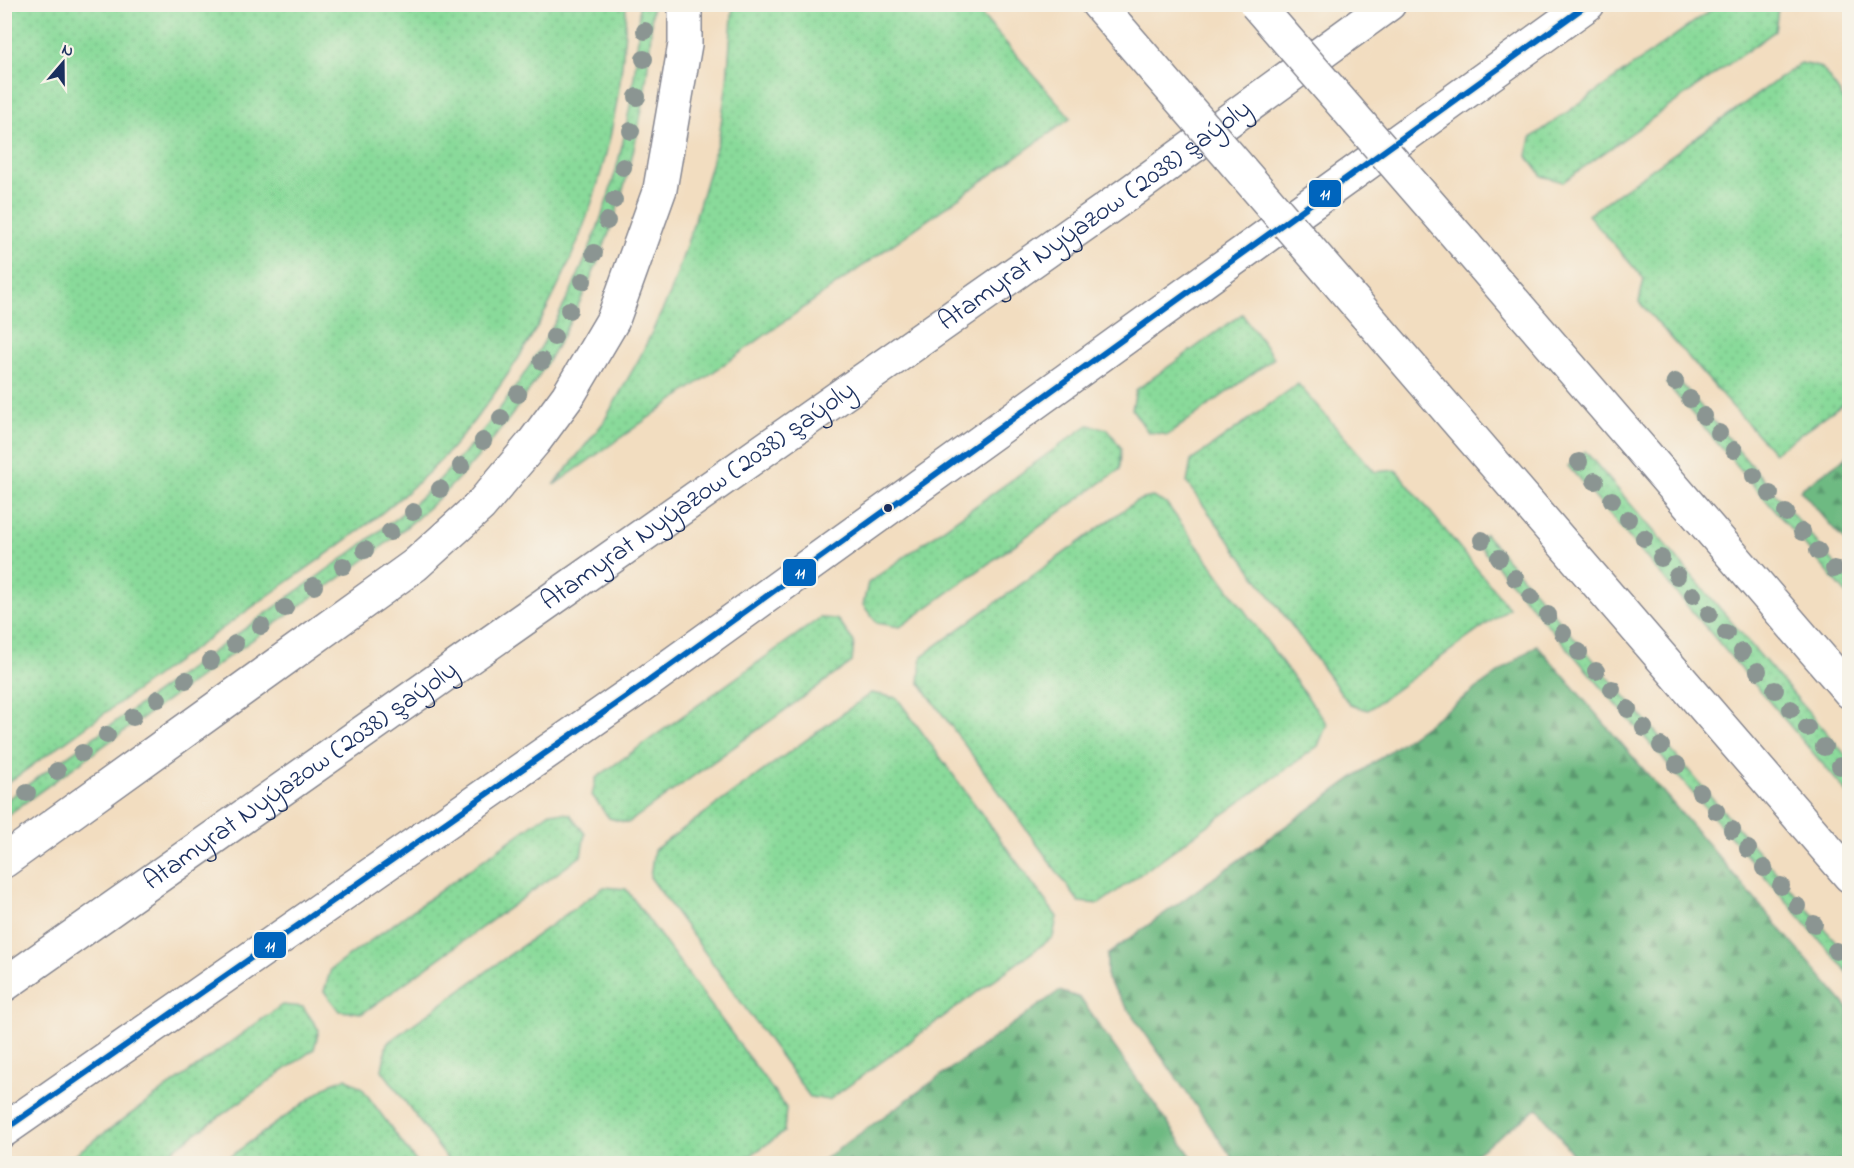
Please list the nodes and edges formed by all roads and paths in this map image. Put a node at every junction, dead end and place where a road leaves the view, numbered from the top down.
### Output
1 (685, 4) edge
2 (1256, 4) edge
3 (1389, 4) edge
4 (1588, 4) edge
5 (1108, 15) edge
6 (1850, 692) edge
7 (4, 861) edge
8 (1850, 876) edge
9 (4, 985) edge
10 (4, 1130) edge

1 - 7 main road
2 - 6 main road, bridge
3 - 9 main road, Atamyrat Nyýazow (2038) şaýoly
4 - 10 main road
5 - 8 main road, bridge

